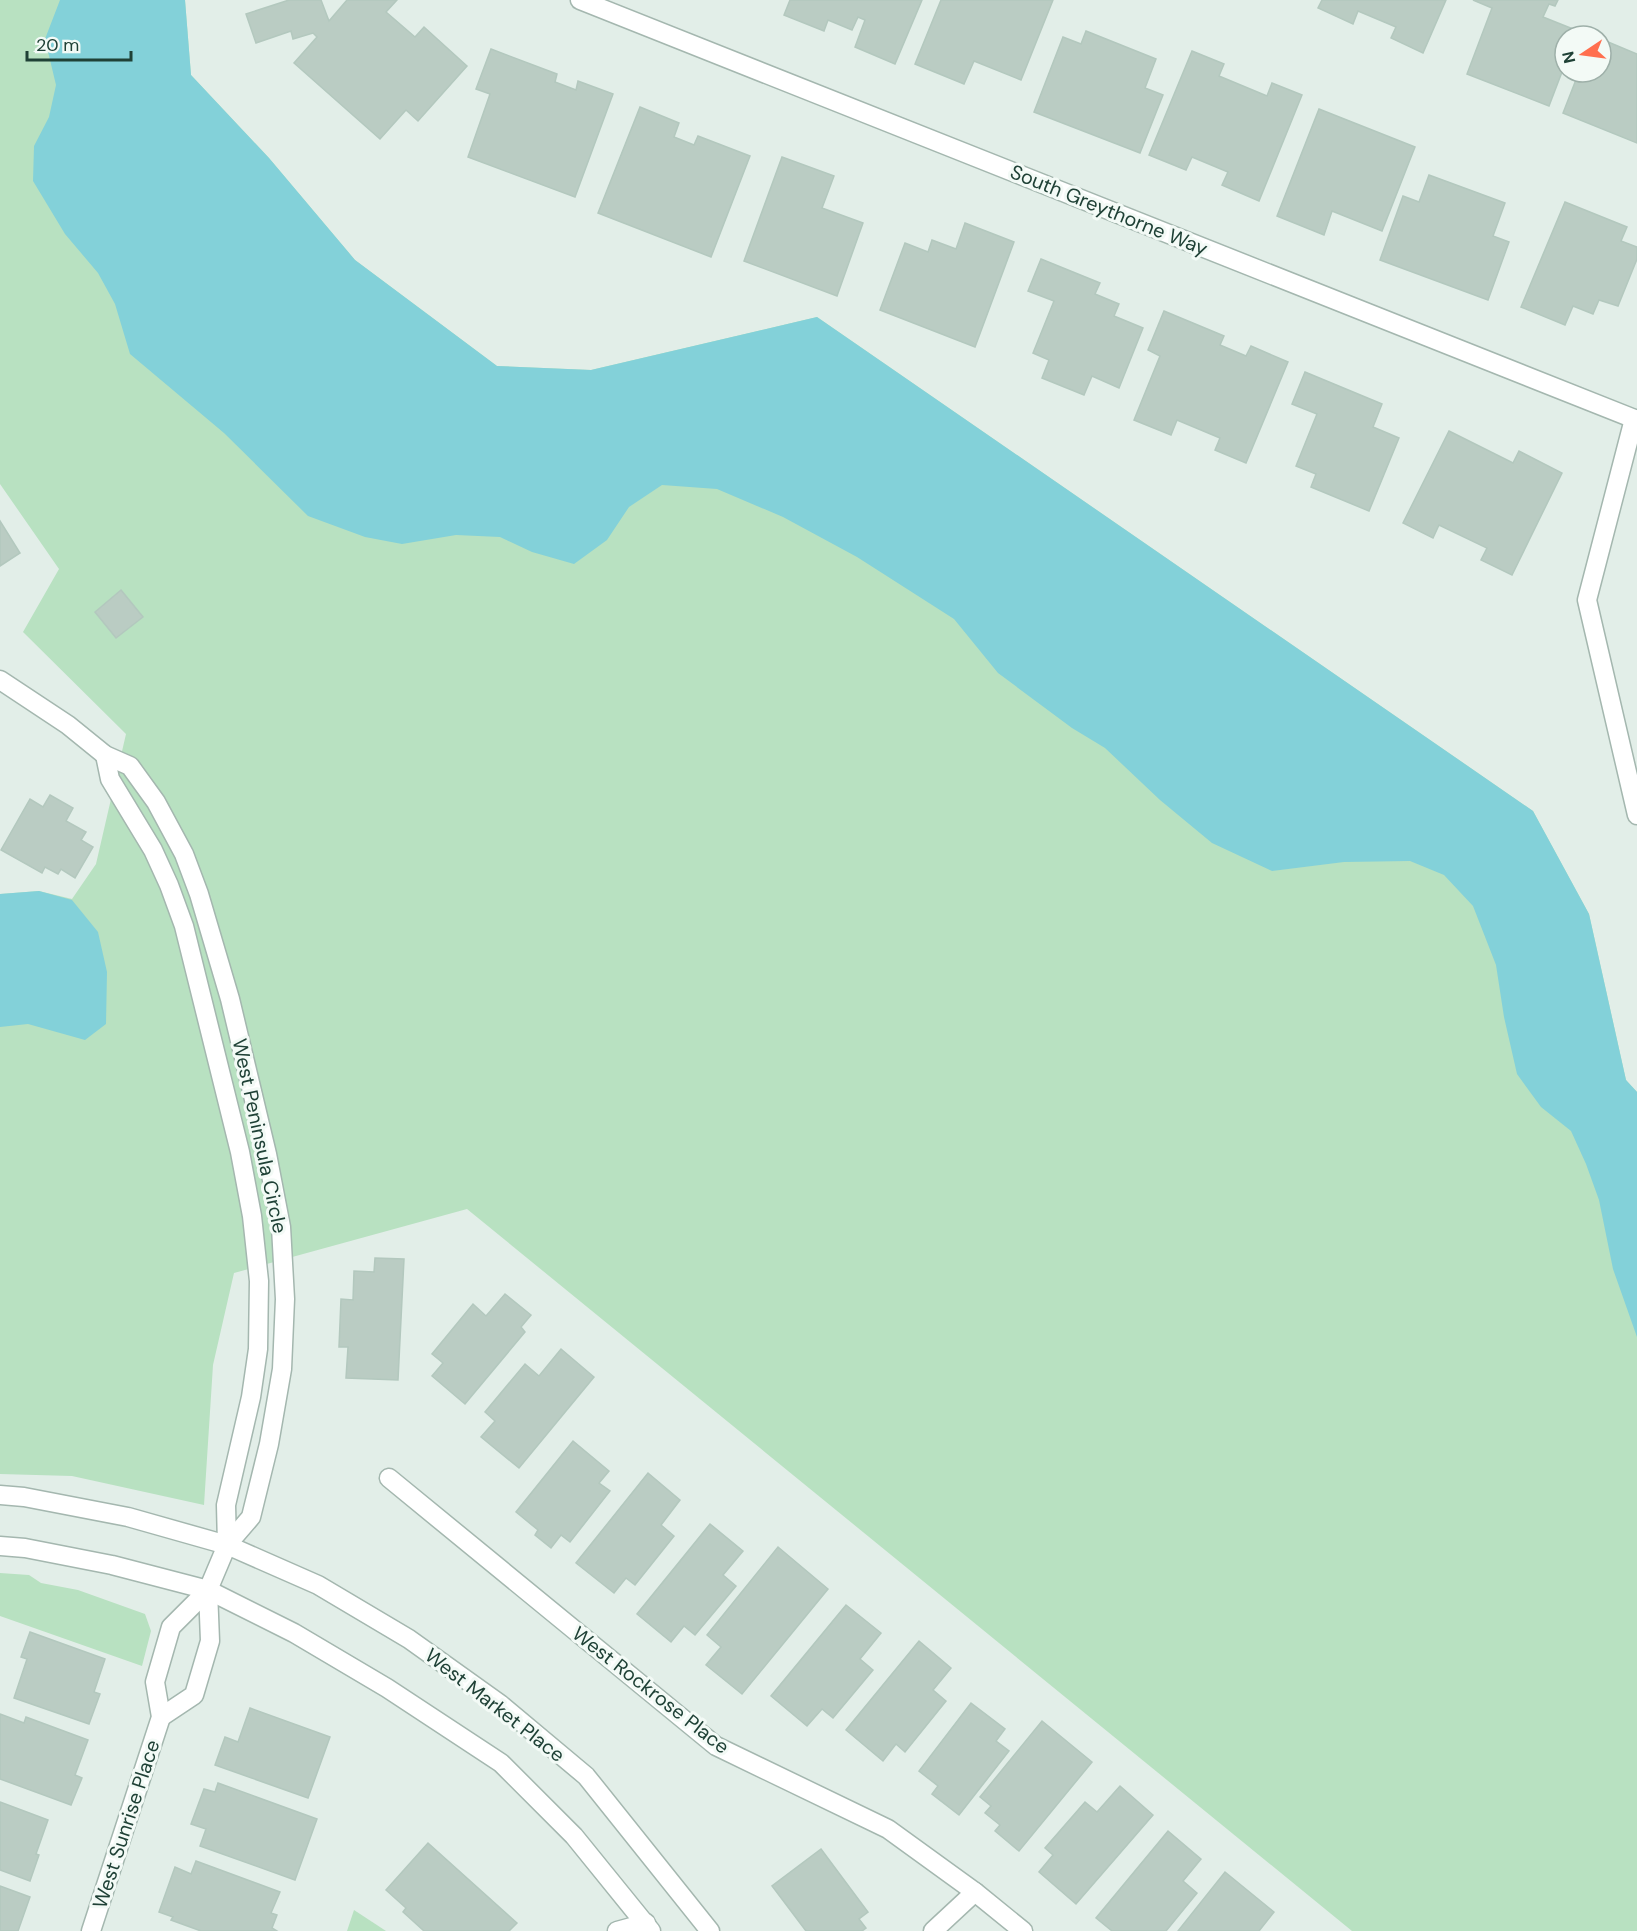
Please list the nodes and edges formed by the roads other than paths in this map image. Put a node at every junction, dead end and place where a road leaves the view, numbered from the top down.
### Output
1 (580, 0) edge
2 (1636, 419) edge
3 (0, 680) edge
4 (105, 755) junction
5 (1637, 815) edge
6 (389, 1478) dead end
7 (0, 1495) edge
8 (226, 1545) junction
9 (0, 1546) edge
10 (208, 1590) junction
11 (161, 1716) junction
12 (975, 1892) junction
13 (647, 1928) edge
14 (91, 1931) edge
15 (618, 1931) edge
16 (710, 1931) edge
17 (933, 1931) edge
18 (1023, 1931) edge

1 - 2 street, South Greythorne Way
2 - 5 street
3 - 4 street, West Peninsula Circle
4 - 8 street, West Peninsula Circle
4 - 8 street, West Peninsula Circle
6 - 12 street, West Rockrose Place
7 - 8 street, West Market Place
8 - 10 street, West Peninsula Circle
8 - 16 street, West Market Place
9 - 10 street
10 - 11 street
10 - 11 street
10 - 13 street
11 - 14 street, West Sunrise Place
12 - 17 street
12 - 18 street, West Rockrose Place
13 - 15 street

